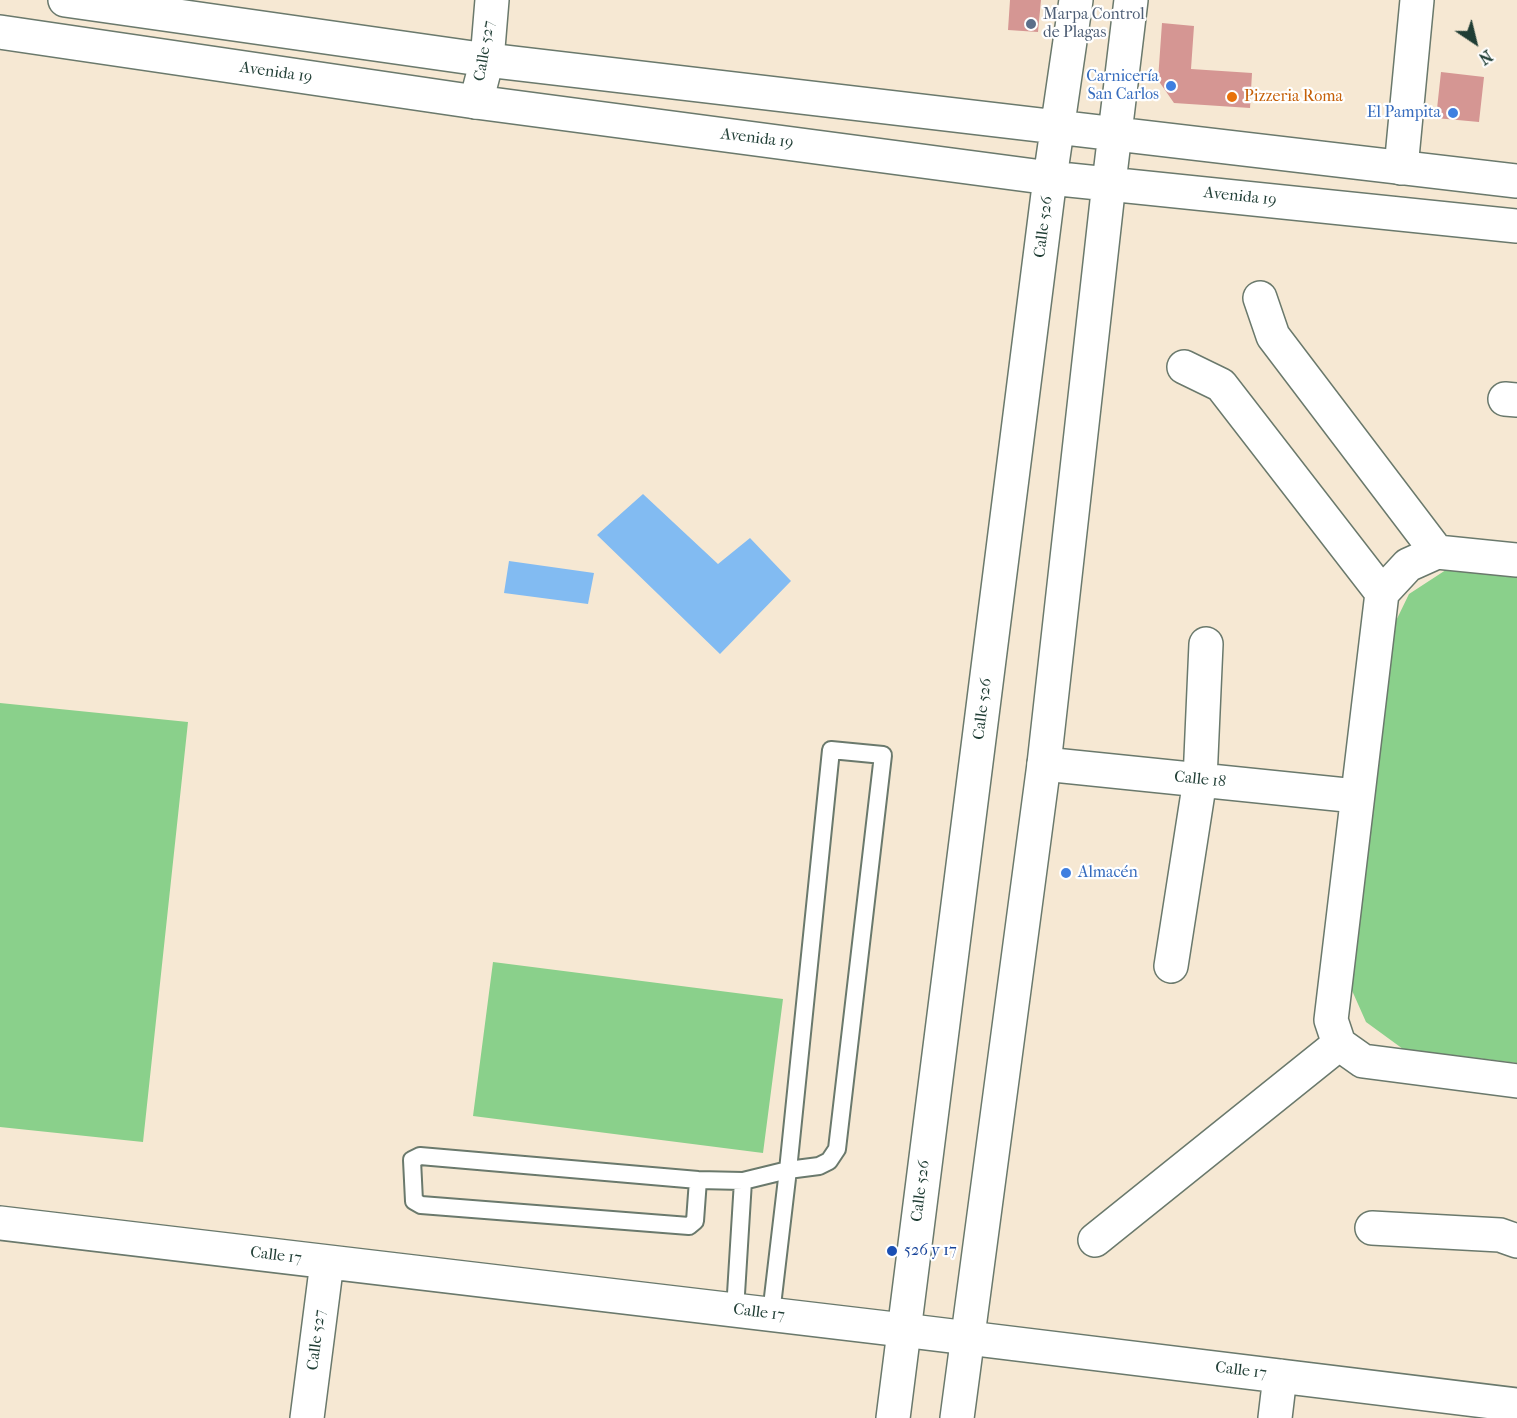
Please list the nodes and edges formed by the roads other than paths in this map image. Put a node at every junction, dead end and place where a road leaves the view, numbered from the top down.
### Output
1 (65, 0) edge
2 (492, 0) edge
3 (1076, 0) edge
4 (1131, 0) edge
5 (1417, 0) edge
6 (0, 32) edge
7 (487, 60) junction
8 (476, 102) junction
9 (1058, 127) junction
10 (1114, 135) junction
11 (1401, 168) junction
12 (1050, 178) junction
13 (1517, 181) edge
14 (1109, 183) junction
15 (1517, 226) edge
16 (1260, 298) dead end
17 (1184, 367) dead end
18 (1437, 552) junction
19 (1517, 560) edge
20 (1382, 593) junction
21 (1206, 644) dead end
22 (1044, 764) junction
23 (1200, 780) junction
24 (1356, 796) junction
25 (1171, 966) dead end
26 (1339, 1044) junction
27 (1517, 1081) edge
28 (788, 1170) junction
29 (698, 1180) junction
30 (742, 1181) junction
31 (0, 1223) edge
32 (1372, 1228) dead end
33 (1095, 1240) dead end
34 (1517, 1241) edge
35 (327, 1262) junction
36 (735, 1310) junction
37 (771, 1314) junction
38 (903, 1330) junction
39 (968, 1338) junction
40 (1280, 1376) junction
41 (1517, 1405) edge
42 (307, 1418) edge
43 (893, 1418) edge
44 (957, 1418) edge
45 (1275, 1418) edge

1 - 7 main road
2 - 7 main road, Calle 527
3 - 9 main road, Calle 526
4 - 10 main road
5 - 11 main road
6 - 8 main road, Avenida 19
7 - 8 main road, Calle 527
7 - 9 main road
8 - 12 main road, Avenida 19
9 - 10 main road
9 - 12 main road, Calle 526
10 - 11 main road
10 - 14 main road
11 - 13 main road
12 - 14 main road, Avenida 19
12 - 38 main road, Calle 526
14 - 15 main road, Avenida 19
14 - 22 main road
16 - 18 main road
17 - 20 main road
18 - 19 main road
18 - 20 main road
20 - 24 main road
21 - 23 main road
22 - 23 main road, Calle 18
22 - 39 main road
23 - 24 main road, Calle 18
23 - 25 main road
24 - 26 main road
26 - 27 main road
26 - 33 main road
28 - 28 lane
28 - 30 lane
28 - 37 lane
29 - 29 lane
29 - 30 lane
30 - 36 lane
31 - 35 main road, Calle 17
32 - 34 main road
35 - 36 main road, Calle 17
35 - 42 main road, Calle 527
36 - 37 main road, Calle 17
37 - 38 main road, Calle 17
38 - 39 main road, Calle 17
38 - 43 main road, Calle 526
39 - 40 main road, Calle 17
39 - 44 main road
40 - 41 main road, Calle 17
40 - 45 main road

